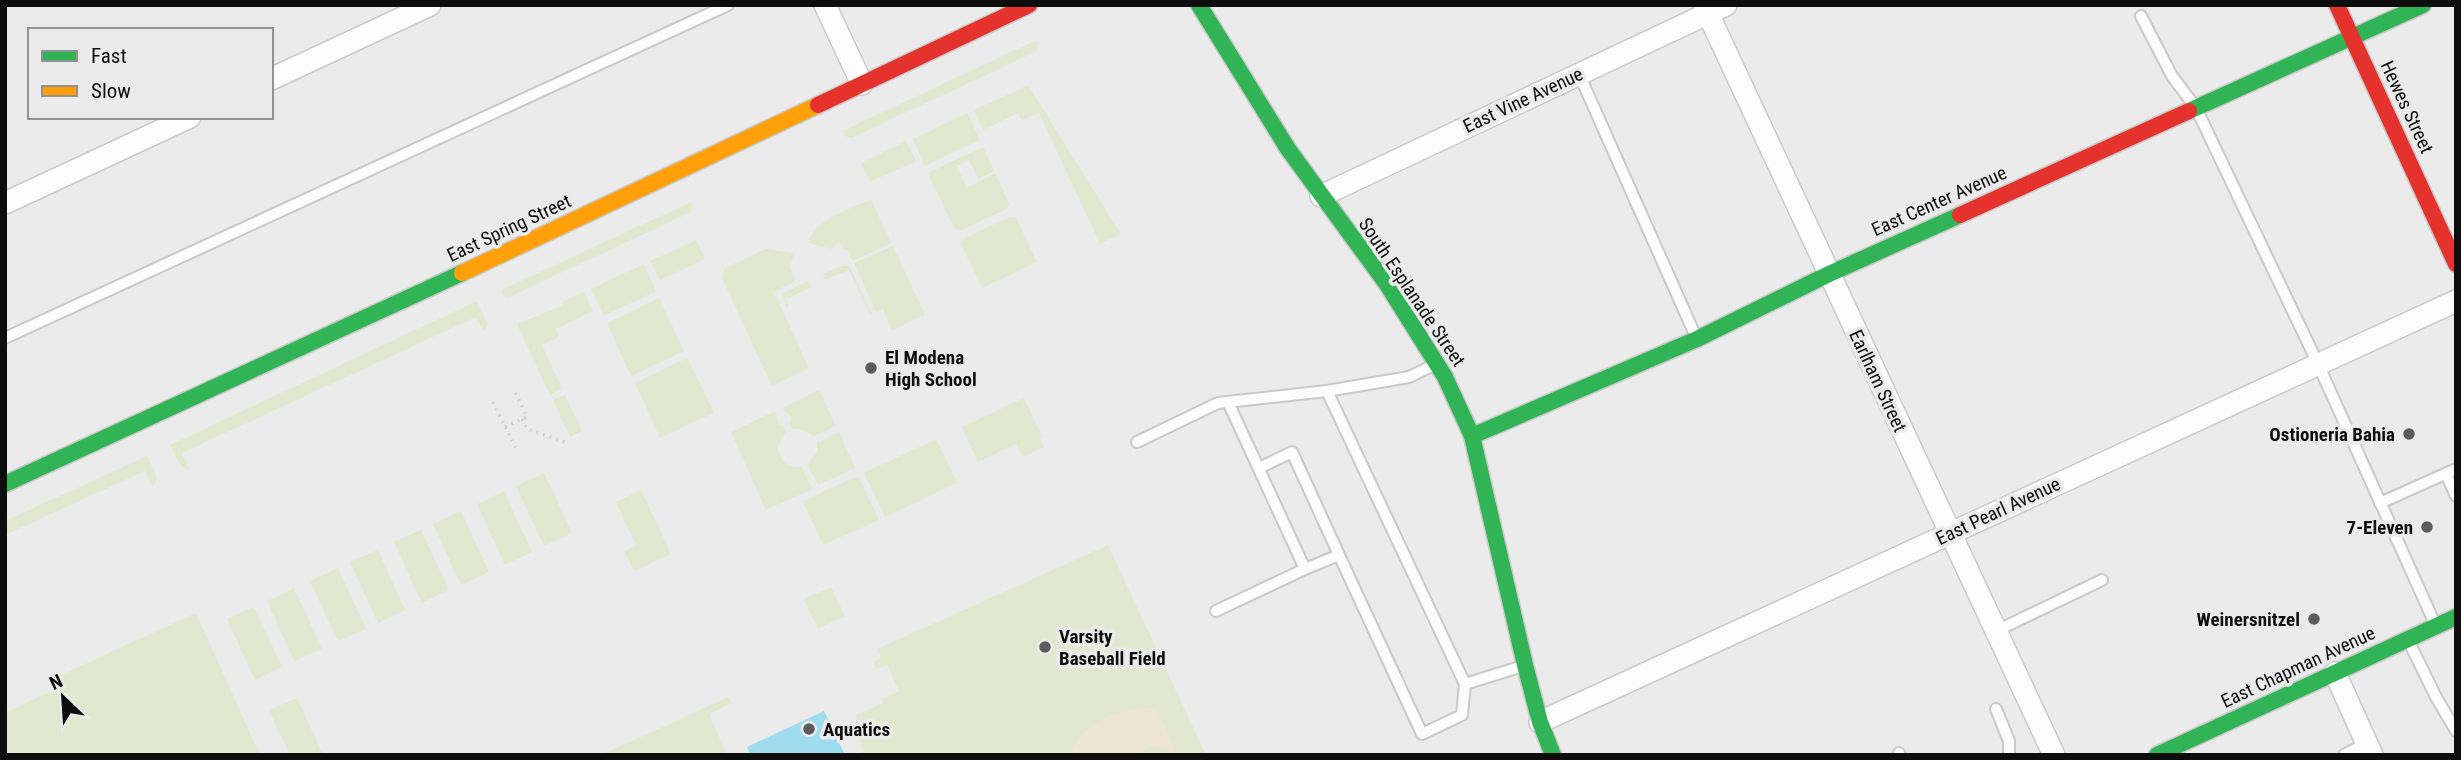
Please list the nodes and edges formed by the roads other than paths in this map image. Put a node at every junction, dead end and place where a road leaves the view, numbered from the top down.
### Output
1 (430, 5) edge
2 (728, 5) edge
3 (825, 5) edge
4 (1029, 5) edge
5 (1199, 5) edge
6 (2337, 5) edge
7 (2423, 5) edge
8 (1713, 8) edge
9 (2141, 16) dead end
10 (2352, 37) junction
11 (1579, 74) junction
12 (273, 78) edge
13 (862, 84) junction
14 (2196, 108) junction
15 (186, 119) edge
16 (1321, 196) junction
17 (5, 203) edge
18 (2456, 264) edge
19 (1829, 274) junction
20 (2456, 301) edge
21 (5, 338) edge
22 (1698, 339) junction
23 (1437, 364) junction
24 (2318, 364) junction
25 (1327, 391) junction
26 (1228, 402) junction
27 (1472, 436) junction
28 (1137, 442) dead end
29 (1259, 468) junction
30 (2451, 471) edge
31 (5, 484) edge
32 (2456, 496) edge
33 (2380, 503) junction
34 (1949, 534) junction
35 (1339, 555) junction
36 (1305, 569) junction
37 (2102, 580) dead end
38 (1216, 611) dead end
39 (2456, 617) edge
40 (2436, 626) junction
41 (1996, 631) junction
42 (2408, 639) junction
43 (1525, 665) junction
44 (2335, 673) junction
45 (1465, 684) junction
46 (1996, 709) dead end
47 (1540, 722) junction
48 (2456, 732) edge
49 (2189, 748) edge
50 (2370, 749) edge
51 (1553, 755) edge
52 (2010, 755) edge
53 (2054, 755) edge
54 (2157, 755) edge
55 (2344, 755) edge

1 - 12 street
2 - 21 lane
3 - 13 street
4 - 13 street, East Spring Street
5 - 16 street, South Esplanade Street
6 - 10 street, Hewes Street
7 - 10 street, East Center Avenue
8 - 11 street, East Vine Avenue
8 - 19 street, Earlham Street
9 - 14 lane
10 - 14 street, East Center Avenue
10 - 18 street, Hewes Street
11 - 16 street, East Vine Avenue
11 - 22 lane
13 - 31 street, East Spring Street
14 - 19 street, East Center Avenue
14 - 24 lane
15 - 17 street
16 - 23 street, South Esplanade Street
19 - 22 street, East Center Avenue
19 - 34 street, Earlham Street
20 - 24 street, East Pearl Avenue
22 - 27 street, East Center Avenue
23 - 25 lane
23 - 27 street, South Esplanade Street
24 - 33 lane
24 - 34 street, East Pearl Avenue
25 - 26 lane
25 - 45 lane
26 - 28 lane
26 - 29 lane
27 - 43 street, South Esplanade Street
29 - 35 lane
29 - 36 lane
30 - 32 lane
30 - 33 lane
33 - 40 lane
34 - 41 street, Earlham Street
34 - 47 street, East Pearl Avenue
35 - 36 lane
35 - 45 lane
36 - 38 lane
37 - 41 lane
39 - 40 street, East Chapman Avenue
40 - 42 street, East Chapman Avenue
41 - 53 street, Earlham Street
42 - 44 street, East Chapman Avenue
42 - 48 lane
43 - 45 lane
43 - 47 street, South Esplanade Street
44 - 49 street, East Chapman Avenue
44 - 50 street
46 - 52 lane
47 - 51 street, South Esplanade Street
49 - 54 street, East Chapman Avenue
50 - 55 lane

